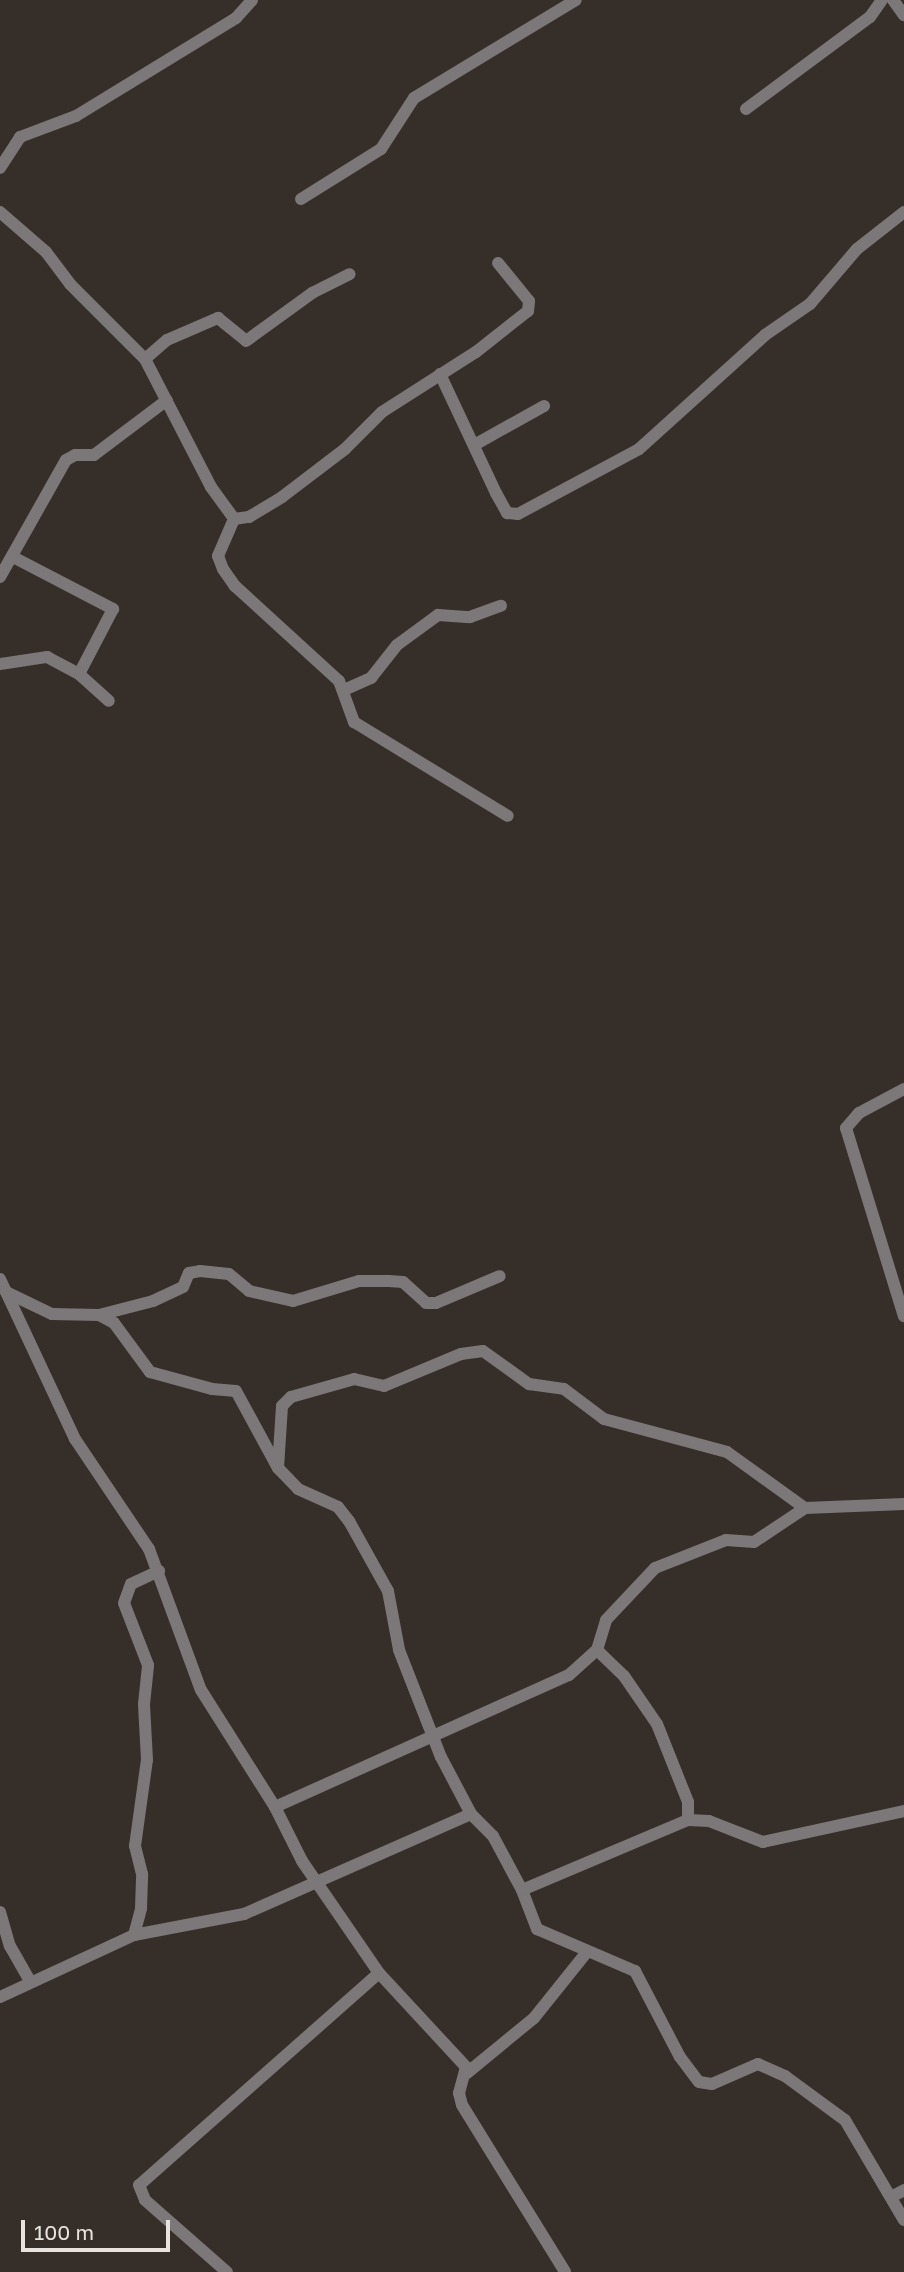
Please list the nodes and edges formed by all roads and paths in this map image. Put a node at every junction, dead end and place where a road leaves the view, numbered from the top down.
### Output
1 (252, 0) edge
2 (576, 0) edge
3 (882, 0) edge
4 (893, 0) edge
5 (904, 15) edge
6 (746, 109) dead end
7 (0, 168) edge
8 (301, 199) dead end
9 (0, 212) edge
10 (904, 212) edge
11 (498, 263) dead end
12 (350, 274) dead end
13 (145, 359) junction
14 (440, 374) junction
15 (167, 400) junction
16 (544, 406) dead end
17 (476, 444) junction
18 (234, 519) junction
19 (13, 557) junction
20 (0, 577) edge
21 (501, 606) dead end
22 (0, 664) edge
23 (79, 674) junction
24 (344, 691) junction
25 (109, 701) dead end
26 (508, 816) dead end
27 (904, 1089) edge
28 (500, 1276) dead end
29 (3, 1285) edge
30 (99, 1315) junction
31 (904, 1316) edge
32 (278, 1468) junction
33 (904, 1504) edge
34 (805, 1508) junction
35 (159, 1571) junction
36 (597, 1650) junction
37 (434, 1732) junction
38 (275, 1807) junction
39 (904, 1811) edge
40 (471, 1814) junction
41 (688, 1820) junction
42 (302, 1861) junction
43 (314, 1881) junction
44 (522, 1890) junction
45 (295, 1891) junction
46 (0, 1912) edge
47 (134, 1935) junction
48 (586, 1953) junction
49 (379, 1973) junction
50 (30, 1981) junction
51 (0, 1997) edge
52 (467, 2073) junction
53 (904, 2190) edge
54 (891, 2197) junction
55 (904, 2220) edge
56 (226, 2272) edge
57 (565, 2272) edge

1 - 7 street
2 - 8 street
3 - 6 street
4 - 5 street
9 - 13 street
10 - 17 street
11 - 14 street
12 - 13 street
13 - 15 street
14 - 17 street
14 - 18 street
15 - 18 street
15 - 19 street
16 - 17 street
18 - 24 street
19 - 20 street
19 - 23 street
21 - 24 street
22 - 23 street
23 - 25 street
24 - 26 street
27 - 31 street
28 - 30 street
29 - 30 street
29 - 35 street
30 - 32 street
32 - 34 street
32 - 37 street
33 - 34 street
34 - 36 street
35 - 38 street
35 - 47 street
36 - 37 street
36 - 41 street
37 - 38 street
37 - 40 street
38 - 42 street
39 - 41 street
40 - 43 street
40 - 44 street
41 - 44 street
42 - 43 street
42 - 45 street
43 - 45 street
43 - 49 street
44 - 48 street
45 - 47 street
46 - 50 street
47 - 50 street
48 - 52 street
48 - 54 street
49 - 52 street
49 - 56 street
50 - 51 street
52 - 57 street
53 - 54 street
54 - 55 street

